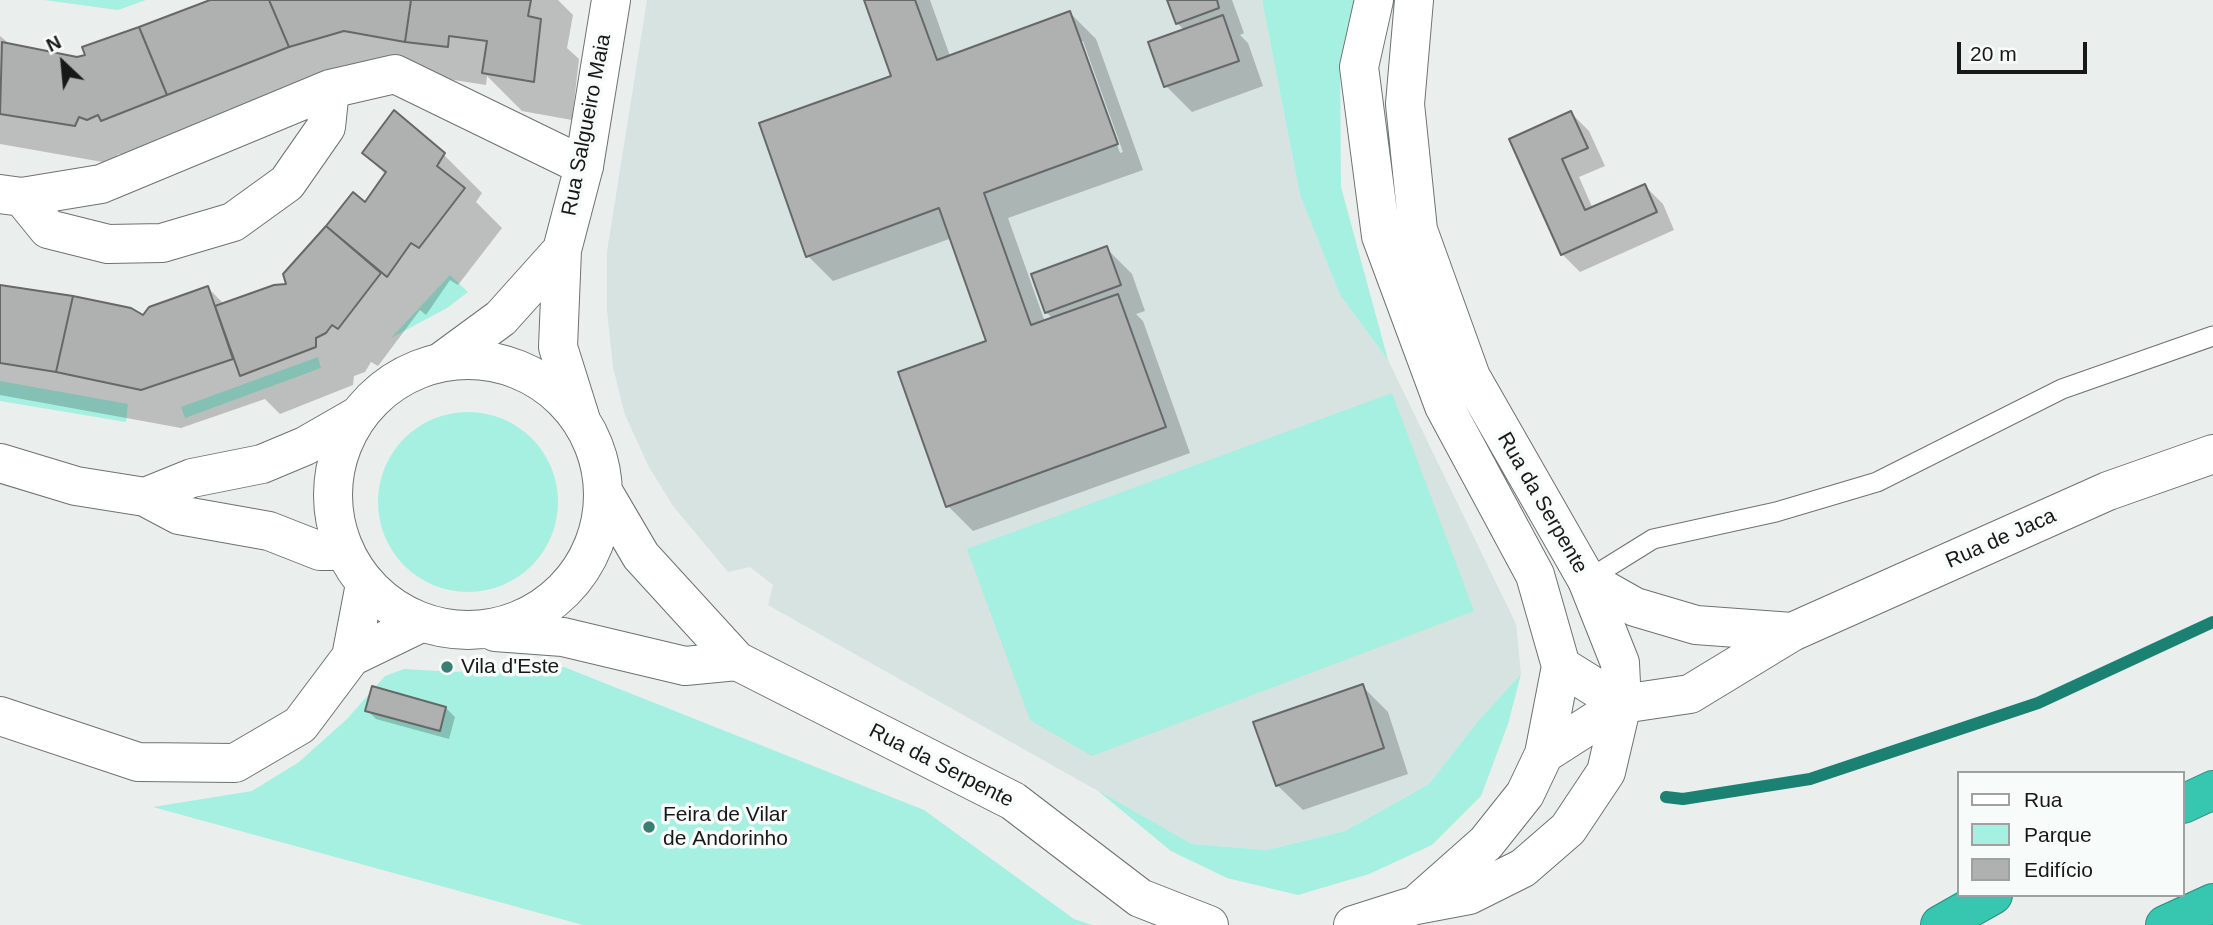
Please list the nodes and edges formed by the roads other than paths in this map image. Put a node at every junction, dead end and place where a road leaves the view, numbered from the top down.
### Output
1 (611, 0) edge
2 (1374, 0) edge
3 (1414, 0) edge
4 (330, 89) junction
5 (584, 166) junction
6 (11, 195) edge
7 (562, 250) junction
8 (2213, 336) edge
9 (441, 362) junction
10 (359, 415) junction
11 (580, 417) junction
12 (2213, 454) edge
13 (0, 463) edge
14 (604, 493) junction
15 (145, 497) junction
16 (345, 551) junction
17 (1587, 580) junction
18 (365, 584) junction
19 (421, 623) junction
20 (477, 630) junction
21 (1792, 632) junction
22 (351, 657) junction
23 (737, 661) junction
24 (1561, 666) junction
25 (1622, 704) junction
26 (0, 716) edge
27 (1544, 754) junction
28 (2213, 790) edge
29 (2185, 803) edge
30 (1989, 897) edge
31 (2213, 903) edge
32 (1416, 905) junction
33 (1209, 925) edge
34 (1353, 925) edge
35 (1940, 925) edge
36 (2165, 925) edge

1 - 5 main road, Rua Salgueiro Maia
2 - 24 main road, Rua da Serpente
3 - 17 main road, Rua da Serpente
4 - 5 main road
4 - 6 main road
4 - 6 main road
5 - 7 main road, Rua Salgueiro Maia
7 - 9 main road, Rua Salgueiro Maia
7 - 11 main road, Rua Salgueiro Maia
8 - 17 lane
9 - 10 main road
9 - 11 main road
10 - 15 main road
10 - 16 main road
11 - 14 main road
12 - 21 main road, Rua de Jaca
13 - 15 main road
14 - 20 main road
14 - 23 main road, Rua da Serpente
15 - 16 main road
16 - 18 main road
17 - 21 main road, Rua de Jaca
17 - 25 main road, Rua da Serpente
18 - 19 main road
18 - 22 main road
19 - 20 main road
19 - 22 main road
20 - 23 main road
21 - 25 main road, Rua de Jaca
22 - 26 main road
23 - 33 main road, Rua da Serpente
24 - 25 main road
24 - 27 main road, Rua da Serpente
25 - 27 main road, Rua de Jaca
25 - 32 main road, Rua da Serpente
27 - 32 main road, Rua da Serpente
28 - 29 highway
30 - 35 highway
31 - 36 highway
32 - 34 main road, Rua da Serpente

